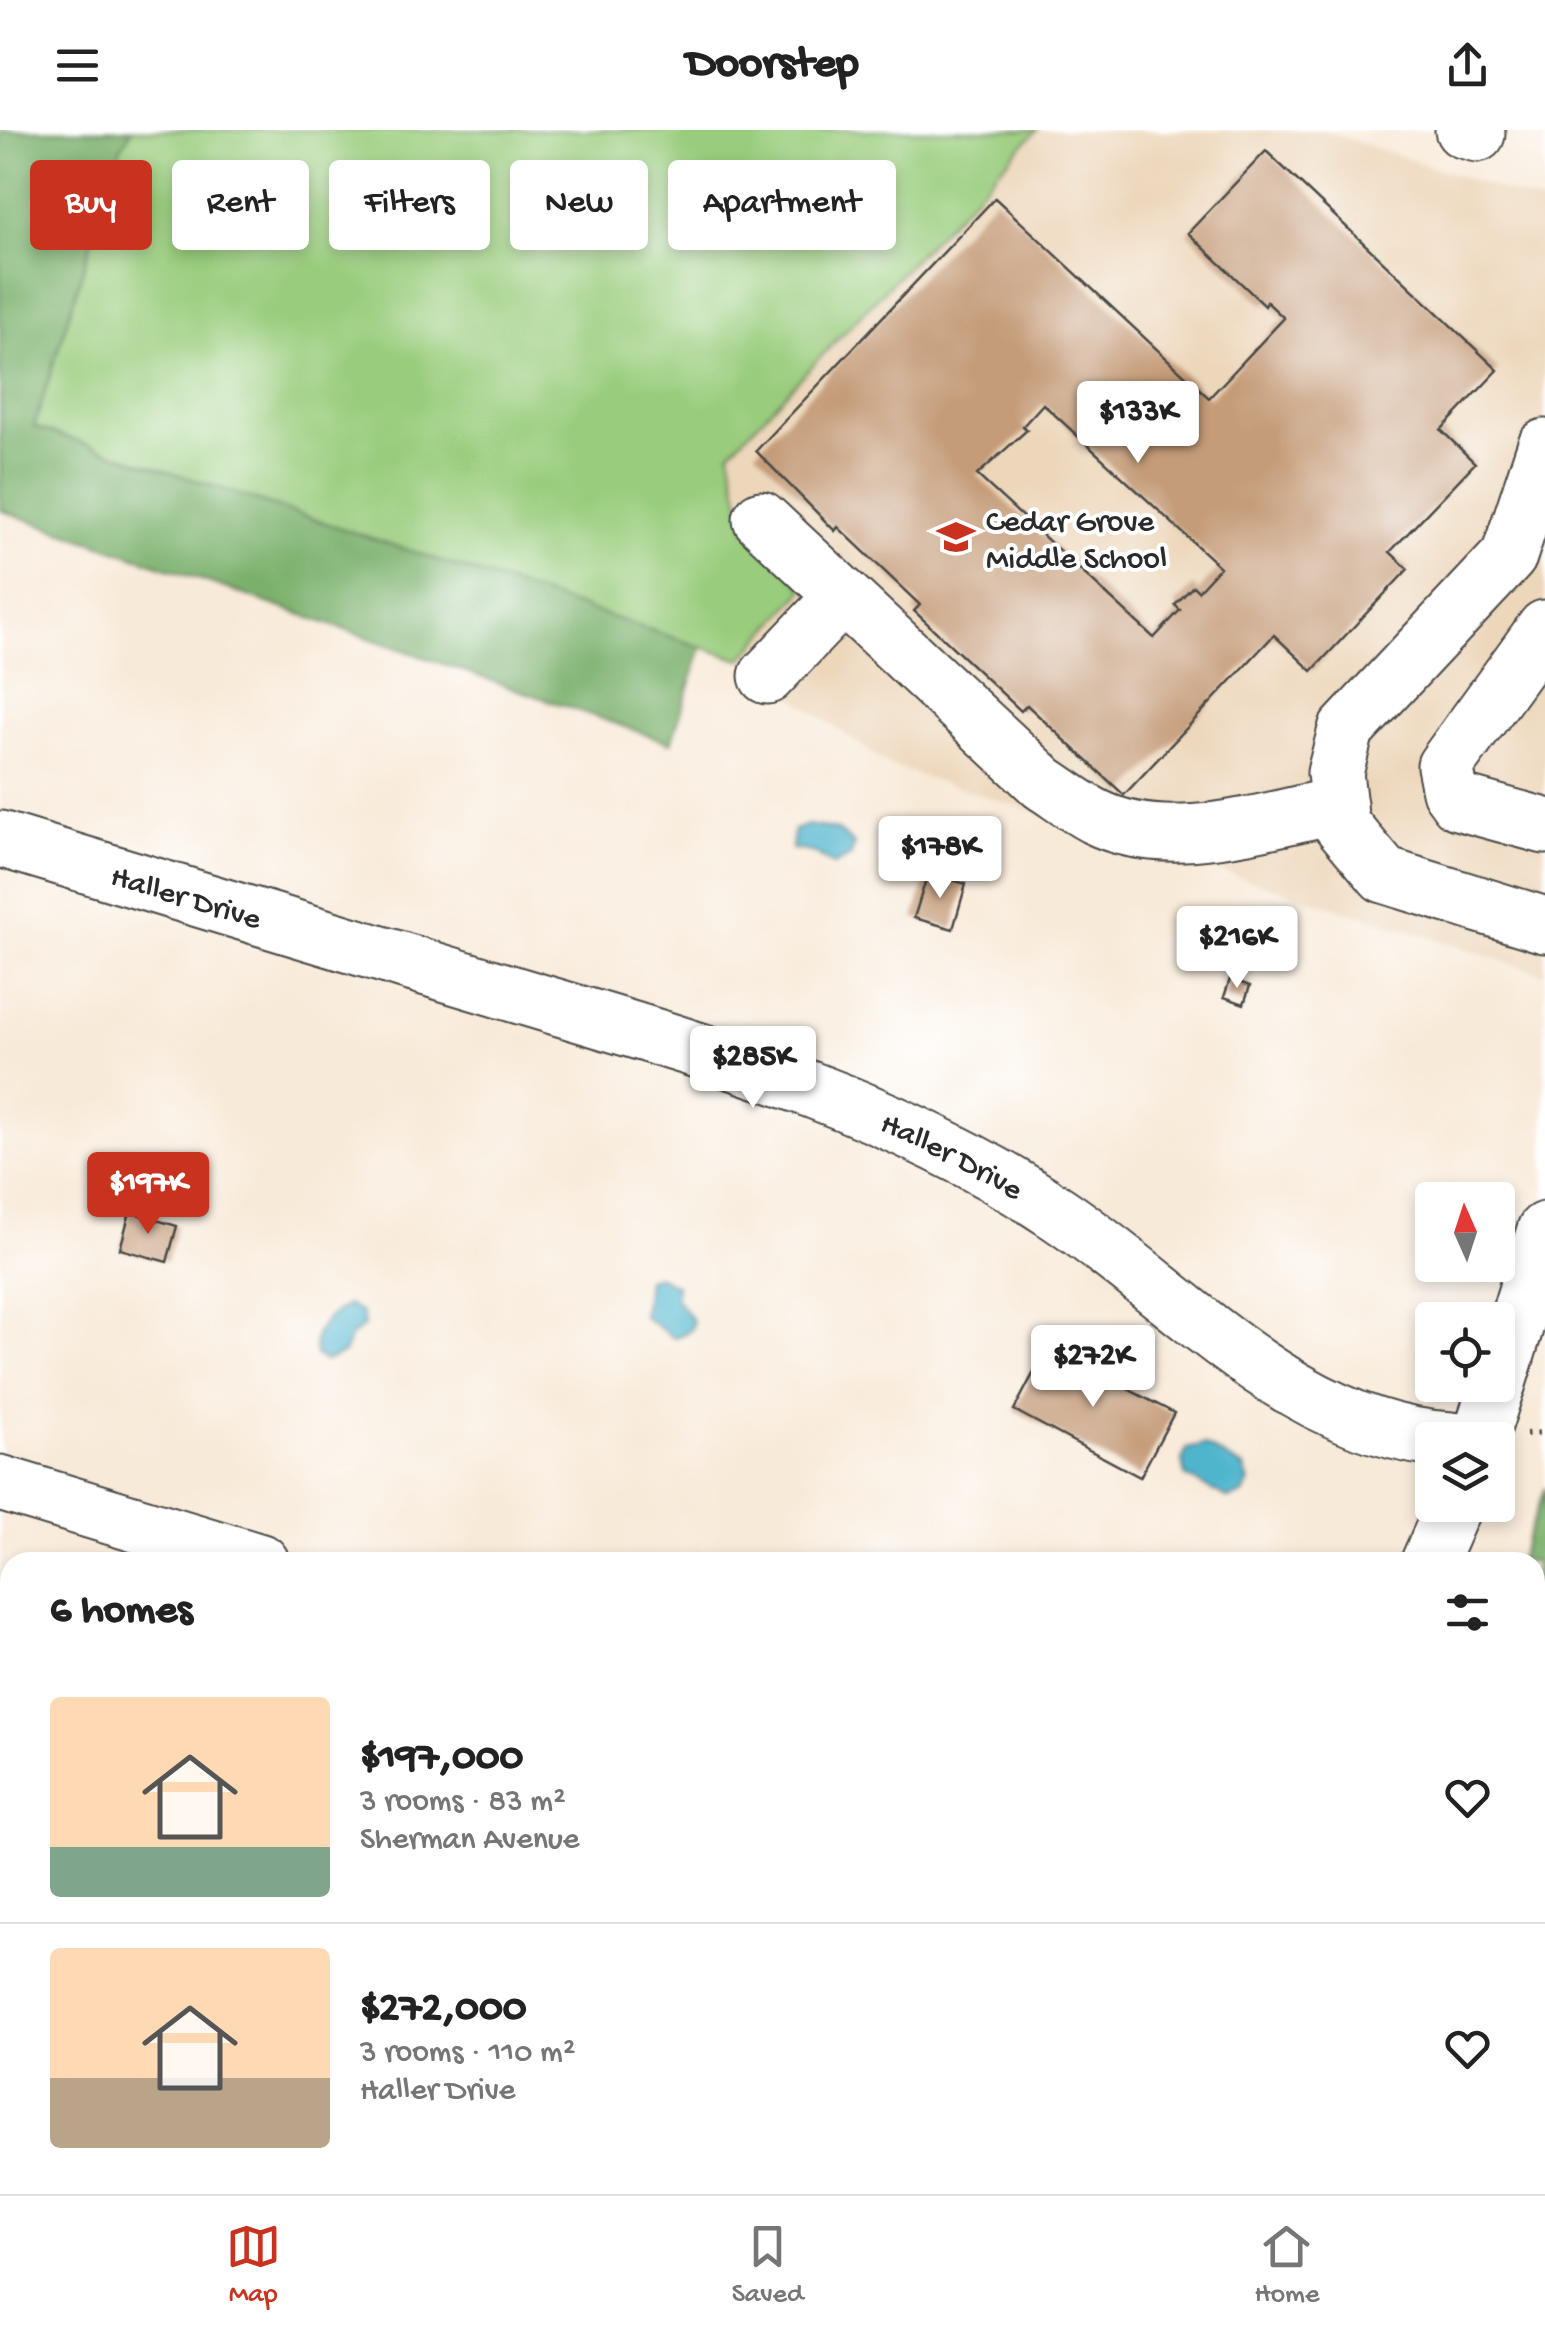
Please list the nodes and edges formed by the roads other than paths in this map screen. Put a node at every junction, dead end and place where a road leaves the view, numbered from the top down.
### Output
1 (1545, 446) edge
2 (761, 519) dead end
3 (1527, 562) edge
4 (842, 596) junction
5 (1545, 628) edge
6 (767, 676) dead end
7 (1339, 804) junction
8 (1545, 826) edge
9 (0, 839) edge
10 (1545, 925) edge
11 (1545, 1230) edge
12 (1515, 1326) edge
13 (1415, 1438) edge
14 (0, 1483) edge
15 (1447, 1522) edge
16 (228, 1552) edge
17 (1433, 1552) edge

1 - 3 street
2 - 4 street
3 - 7 street
4 - 6 street
4 - 7 street
5 - 8 street
7 - 10 street
9 - 13 street, Haller Drive
11 - 12 street
14 - 16 street
15 - 17 street

